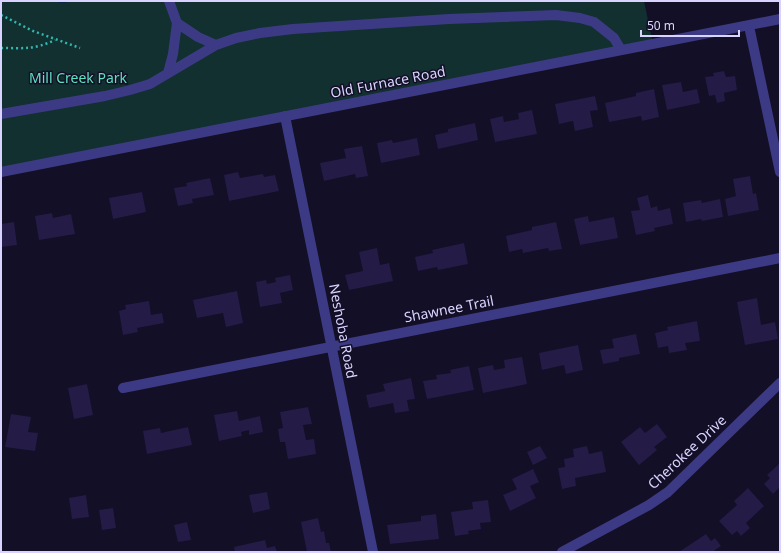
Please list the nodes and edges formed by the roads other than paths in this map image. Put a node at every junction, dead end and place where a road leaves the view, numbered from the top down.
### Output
1 (170, 4) edge
2 (780, 19) edge
3 (177, 23) junction
4 (748, 26) junction
5 (216, 45) junction
6 (621, 50) junction
7 (168, 73) junction
8 (1, 114) edge
9 (285, 116) junction
10 (1, 172) edge
11 (780, 172) edge
12 (780, 258) edge
13 (332, 347) junction
14 (780, 383) edge
15 (123, 388) dead end
16 (373, 552) edge
17 (562, 552) edge

1 - 3 street
2 - 4 street, Old Furnace Road
3 - 5 street
3 - 7 street
4 - 6 street, Old Furnace Road
4 - 11 street
5 - 6 street
5 - 7 street
6 - 9 street, Old Furnace Road
7 - 8 street
9 - 10 street, Old Furnace Road
9 - 13 street, Neshoba Road
12 - 13 street, Shawnee Trail
13 - 15 street, Shawnee Trail
13 - 16 street, Neshoba Road
14 - 17 street, Cherokee Drive

